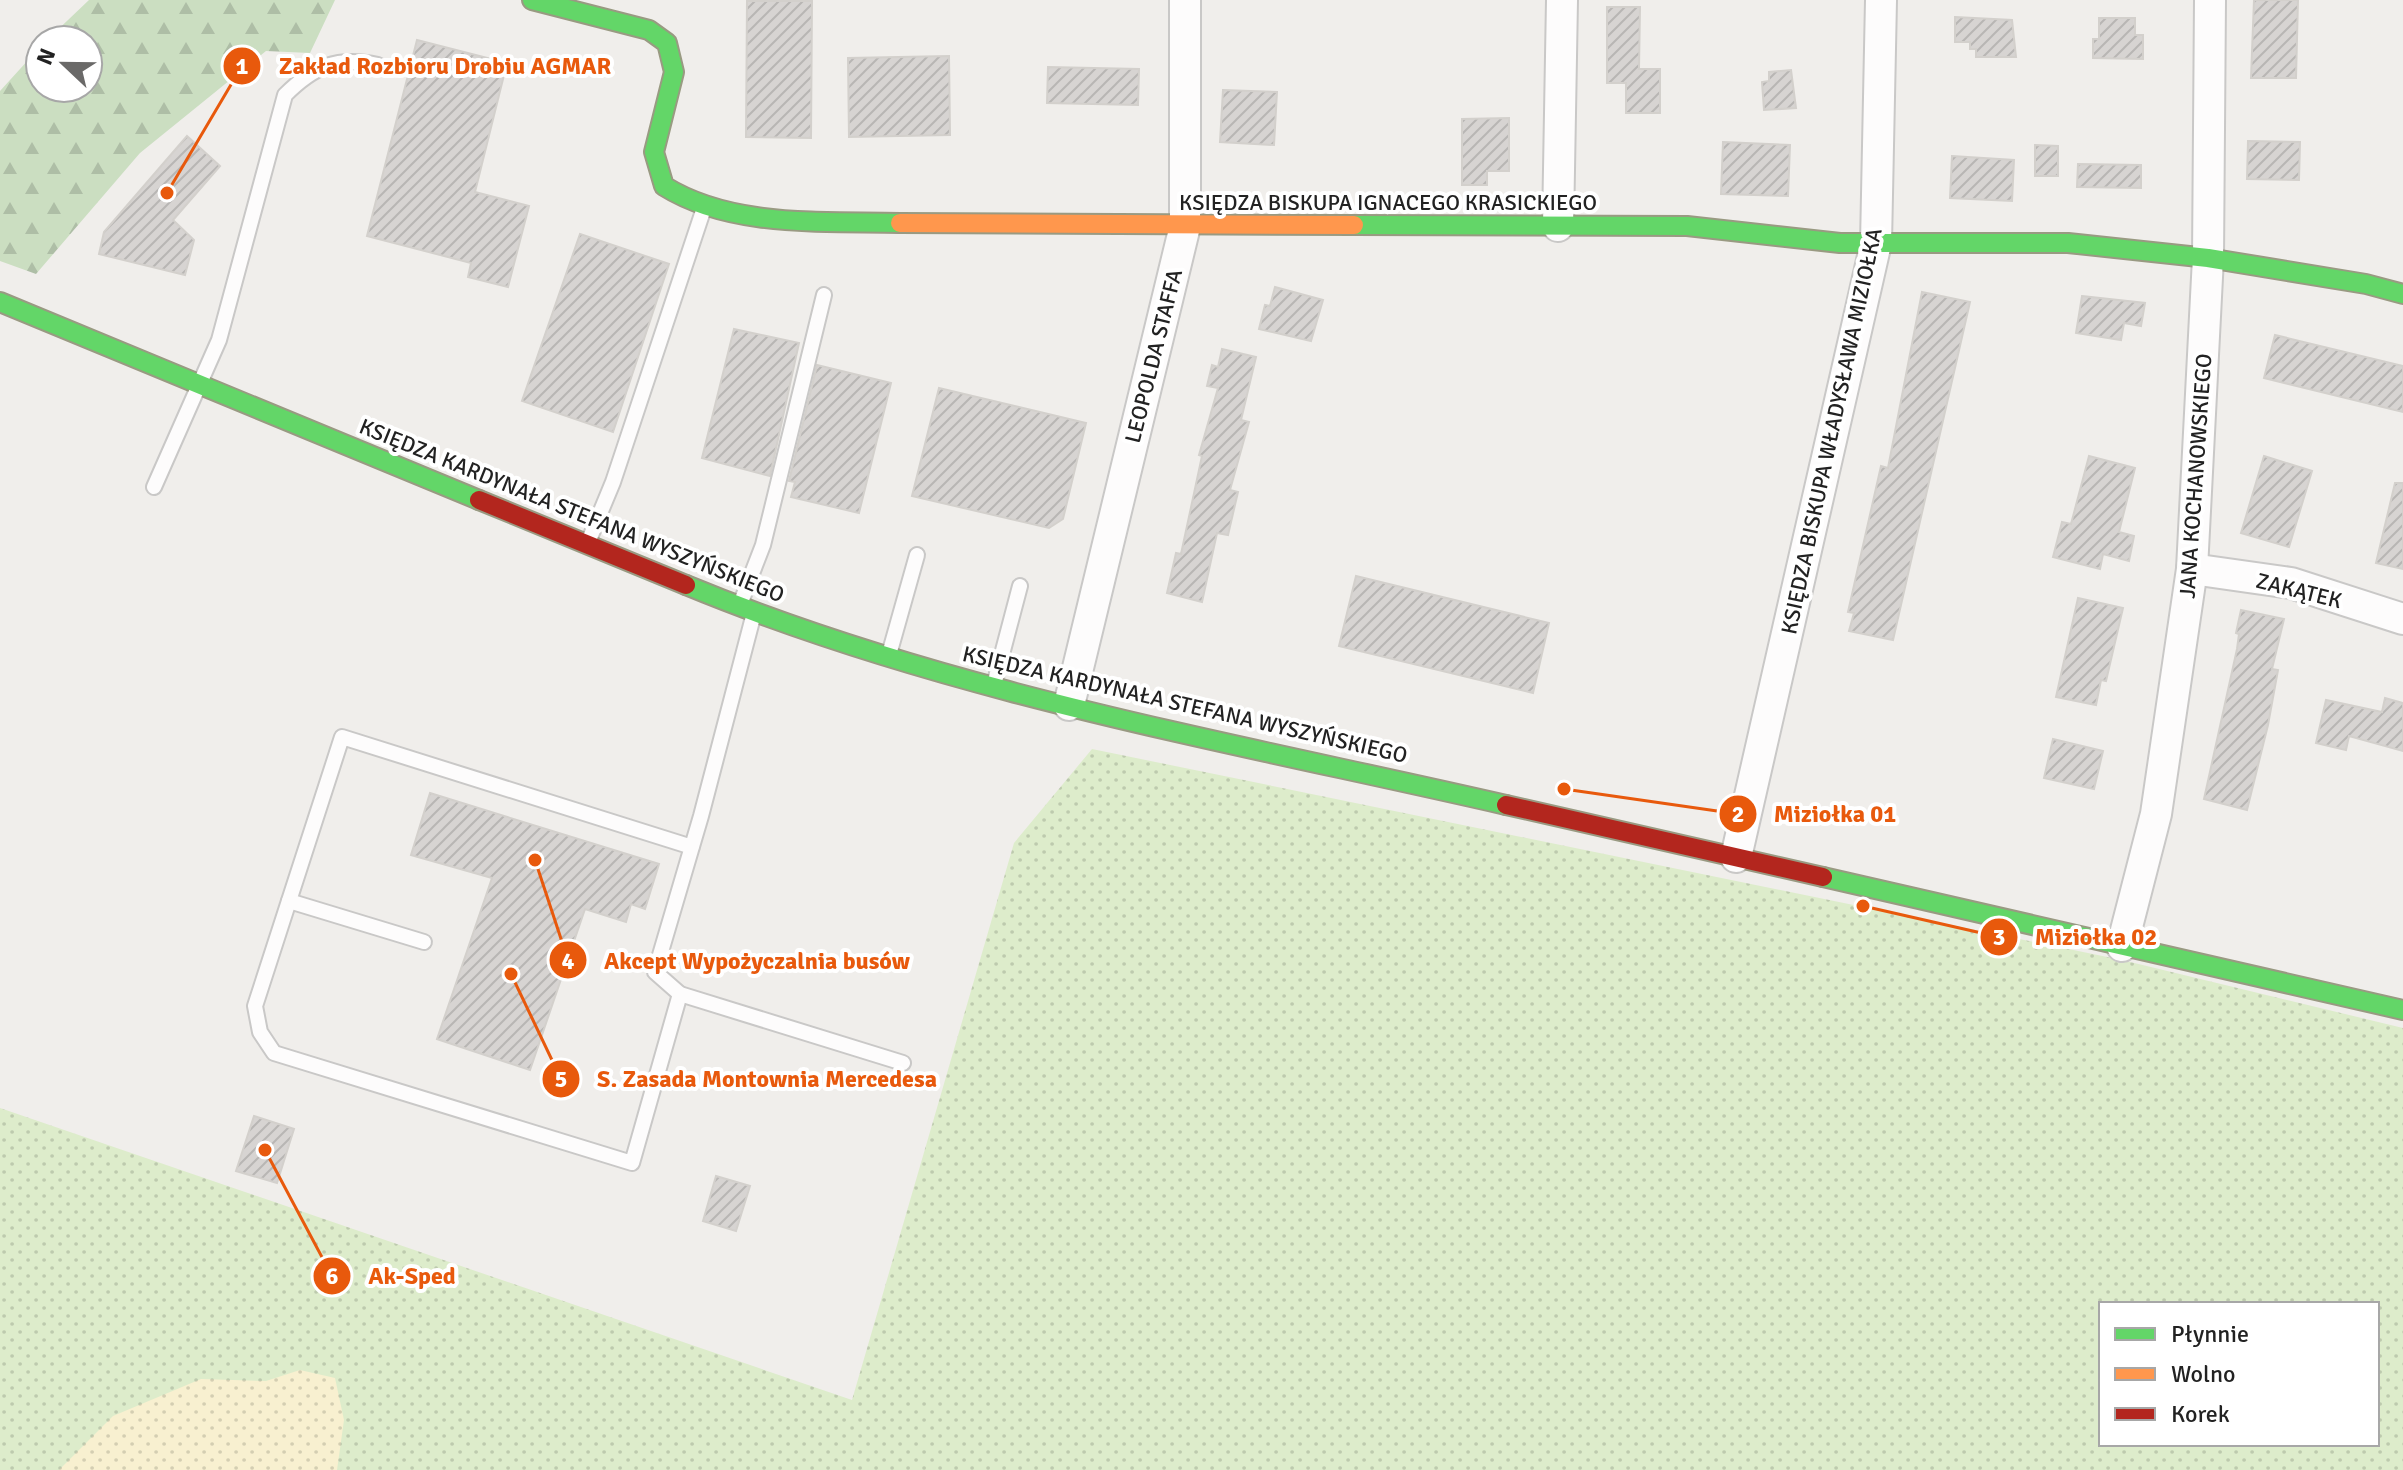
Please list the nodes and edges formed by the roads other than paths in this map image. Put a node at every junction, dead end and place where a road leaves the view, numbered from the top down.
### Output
1 (532, 0) edge
2 (1185, 0) edge
3 (1562, 0) edge
4 (1881, 0) edge
5 (2210, 0) edge
6 (378, 65) dead end
7 (705, 206) junction
8 (1185, 226) junction
9 (1558, 226) junction
10 (1876, 243) junction
11 (2208, 258) junction
12 (2403, 294) edge
13 (824, 295) dead end
14 (0, 302) edge
15 (200, 387) junction
16 (154, 487) dead end
17 (587, 544) junction
18 (917, 555) dead end
19 (2192, 569) junction
20 (1020, 586) dead end
21 (747, 610) junction
22 (2403, 619) edge
23 (889, 656) junction
24 (994, 685) junction
25 (1069, 705) junction
26 (692, 847) junction
27 (1736, 857) junction
28 (289, 901) junction
29 (424, 942) dead end
30 (2122, 946) junction
31 (680, 994) junction
32 (2403, 1010) edge
33 (903, 1063) dead end

1 - 7 street, KSIĘDZA BISKUPA IGNACEGO KRASICKIEGO
2 - 8 street, LEOPOLDA STAFFA
3 - 9 street
4 - 10 street, KSIĘDZA BISKUPA WŁADYSŁAWA MIZIOŁKA
5 - 11 street, JANA KOCHANOWSKIEGO
6 - 15 lane
7 - 8 street, KSIĘDZA BISKUPA IGNACEGO KRASICKIEGO
7 - 17 lane
8 - 9 street, KSIĘDZA BISKUPA IGNACEGO KRASICKIEGO
8 - 25 street, LEOPOLDA STAFFA
9 - 10 street, KSIĘDZA BISKUPA IGNACEGO KRASICKIEGO
10 - 11 street, KSIĘDZA BISKUPA IGNACEGO KRASICKIEGO
10 - 27 street, KSIĘDZA BISKUPA WŁADYSŁAWA MIZIOŁKA
11 - 12 street, KSIĘDZA BISKUPA IGNACEGO KRASICKIEGO
11 - 19 street, JANA KOCHANOWSKIEGO
13 - 21 lane
14 - 15 street, KSIĘDZA KARDYNAŁA STEFANA WYSZYŃSKIEGO
15 - 16 lane
15 - 17 street, KSIĘDZA KARDYNAŁA STEFANA WYSZYŃSKIEGO
17 - 21 street, KSIĘDZA KARDYNAŁA STEFANA WYSZYŃSKIEGO
18 - 23 lane
19 - 22 street, ZAKĄTEK
19 - 30 street, JANA KOCHANOWSKIEGO
20 - 24 lane
21 - 23 street, KSIĘDZA KARDYNAŁA STEFANA WYSZYŃSKIEGO
21 - 26 lane
23 - 24 street, KSIĘDZA KARDYNAŁA STEFANA WYSZYŃSKIEGO
24 - 25 street, KSIĘDZA KARDYNAŁA STEFANA WYSZYŃSKIEGO
25 - 27 street, KSIĘDZA KARDYNAŁA STEFANA WYSZYŃSKIEGO
26 - 28 lane
26 - 31 lane
27 - 30 street, KSIĘDZA KARDYNAŁA STEFANA WYSZYŃSKIEGO
28 - 29 lane
28 - 31 lane
30 - 32 street, KSIĘDZA KARDYNAŁA STEFANA WYSZYŃSKIEGO
31 - 33 lane

